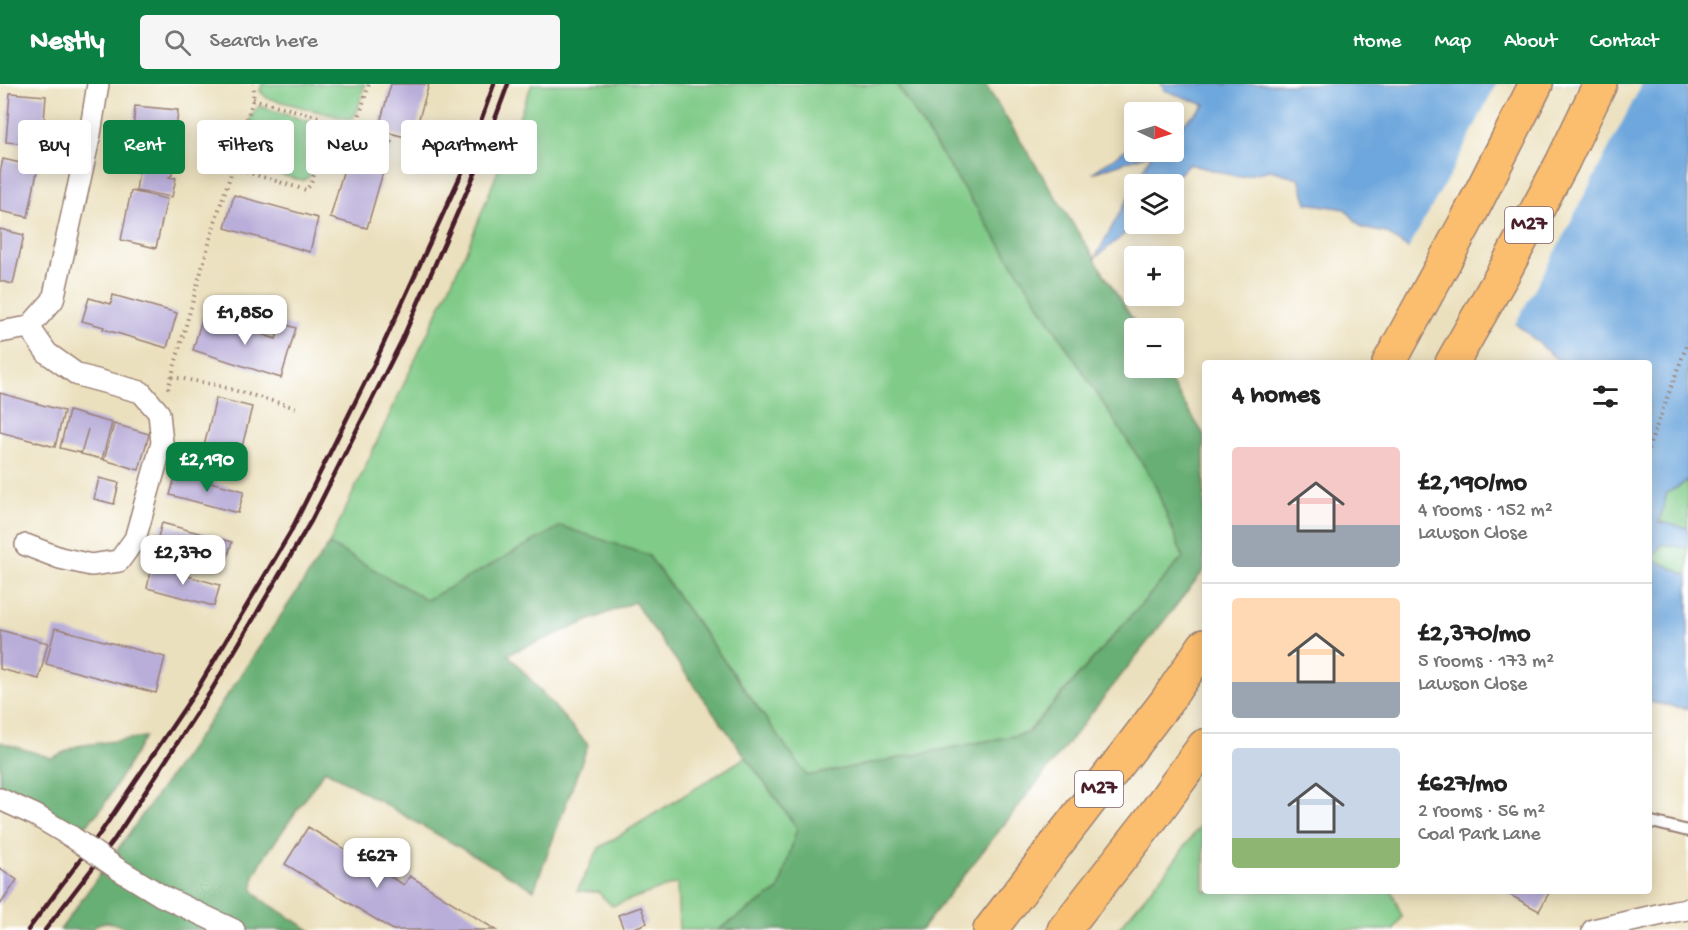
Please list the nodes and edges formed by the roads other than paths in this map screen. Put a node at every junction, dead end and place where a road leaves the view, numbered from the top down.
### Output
1 (98, 84) edge
2 (1536, 84) edge
3 (1600, 84) edge
4 (29, 327) junction
5 (0, 332) edge
6 (1391, 360) edge
7 (1454, 360) edge
8 (26, 545) dead end
9 (1202, 649) edge
10 (1202, 749) edge
11 (0, 799) edge
12 (1652, 822) edge
13 (1688, 831) edge
14 (1688, 909) edge
15 (234, 930) edge
16 (990, 930) edge
17 (1064, 930) edge
18 (1593, 930) edge

1 - 4 street
2 - 6 highway, M27
3 - 7 highway, M27
4 - 5 street
4 - 8 street
9 - 16 highway, M27
10 - 17 highway, M27
11 - 15 street, bridge
12 - 13 lane
14 - 18 street

